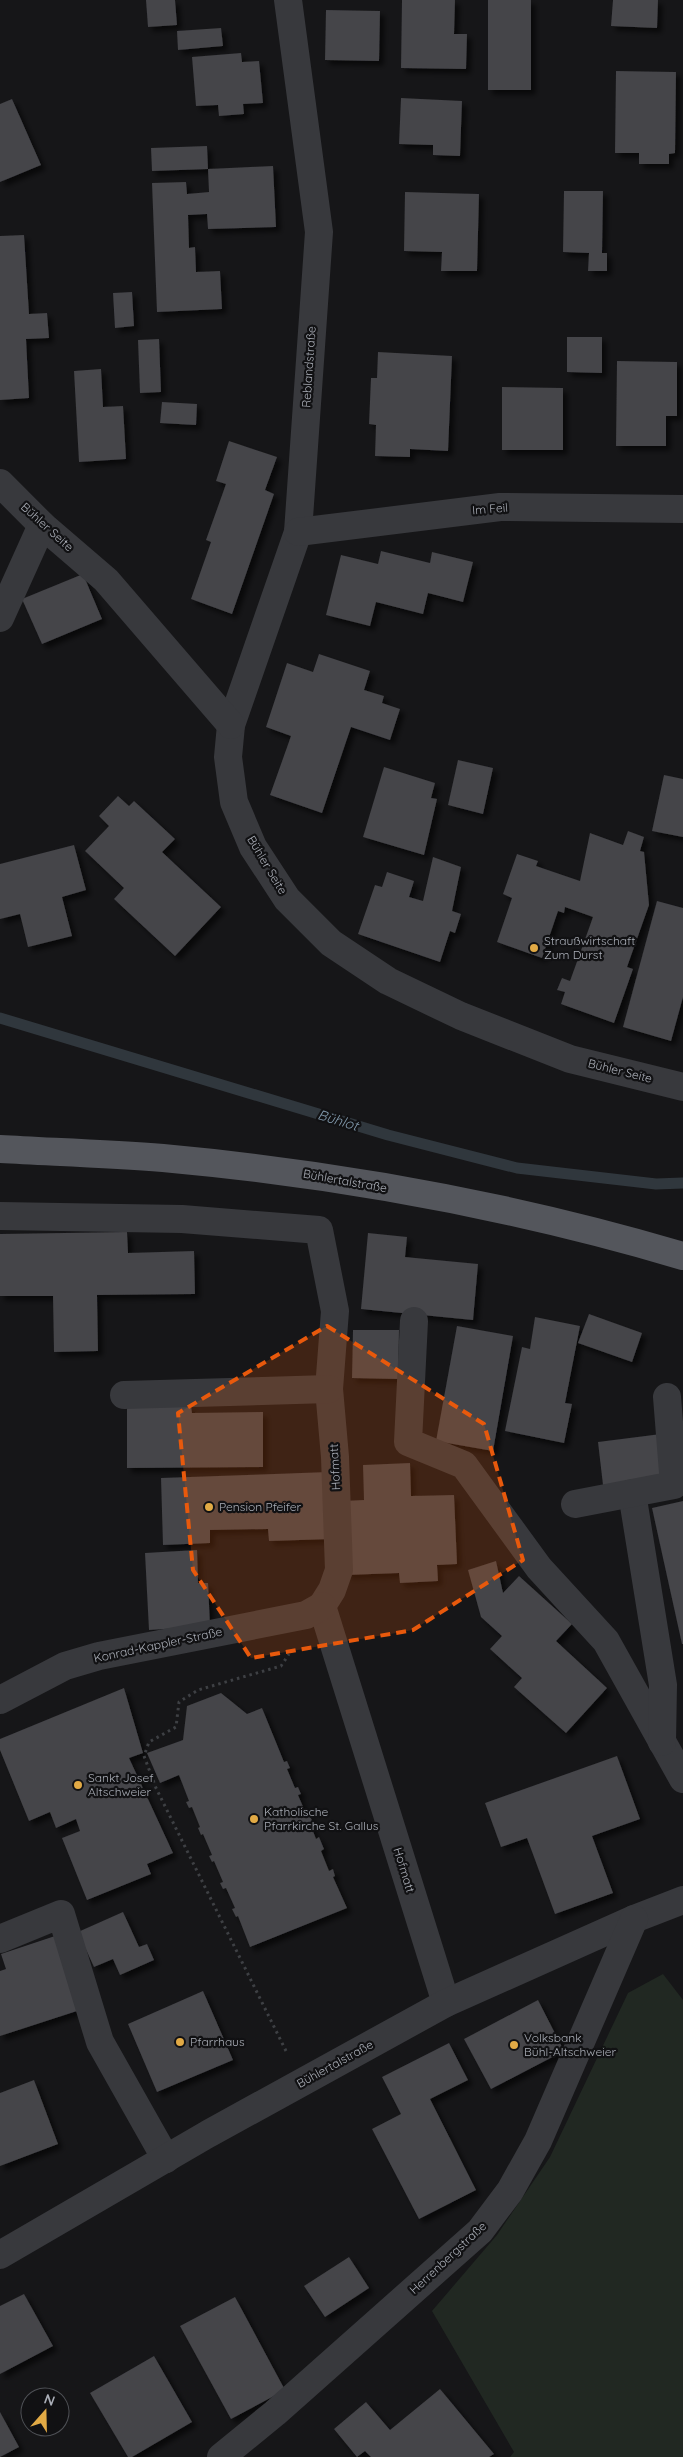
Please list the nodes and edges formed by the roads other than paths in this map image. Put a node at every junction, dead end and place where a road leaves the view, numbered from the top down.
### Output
1 (288, 0) edge
2 (0, 483) edge
3 (683, 508) edge
4 (42, 525) junction
5 (298, 532) junction
6 (0, 618) edge
7 (231, 725) junction
8 (683, 1087) edge
9 (0, 1150) edge
10 (0, 1216) edge
11 (683, 1256) edge
12 (414, 1321) dead end
13 (329, 1388) junction
14 (124, 1394) dead end
15 (668, 1397) dead end
16 (632, 1493) junction
17 (575, 1504) dead end
18 (314, 1610) junction
19 (0, 1700) edge
20 (662, 1743) junction
21 (683, 1780) edge
22 (683, 1900) edge
23 (634, 1919) junction
24 (0, 1939) edge
25 (446, 2003) junction
26 (166, 2159) junction
27 (0, 2255) edge
28 (221, 2457) edge

1 - 5 street, Reblandstraße
2 - 4 street, Bühler Seite
3 - 5 street, Im Feil
4 - 6 street
4 - 7 street, Bühler Seite
5 - 7 street, Reblandstraße
7 - 8 street, Bühler Seite
9 - 11 main road, Bühlertalstraße
10 - 13 street, Hofmatt
12 - 20 street
13 - 14 street
13 - 18 street, Hofmatt
15 - 16 street
16 - 17 street
16 - 20 street
18 - 19 street, Konrad-Kappler-Straße
18 - 25 street, Hofmatt
20 - 21 street
22 - 23 street, Bühlertalstraße
23 - 25 street, Bühlertalstraße
23 - 28 street, Herrenbergstraße
24 - 26 street
25 - 26 street, Bühlertalstraße
26 - 27 street, Bühlertalstraße

